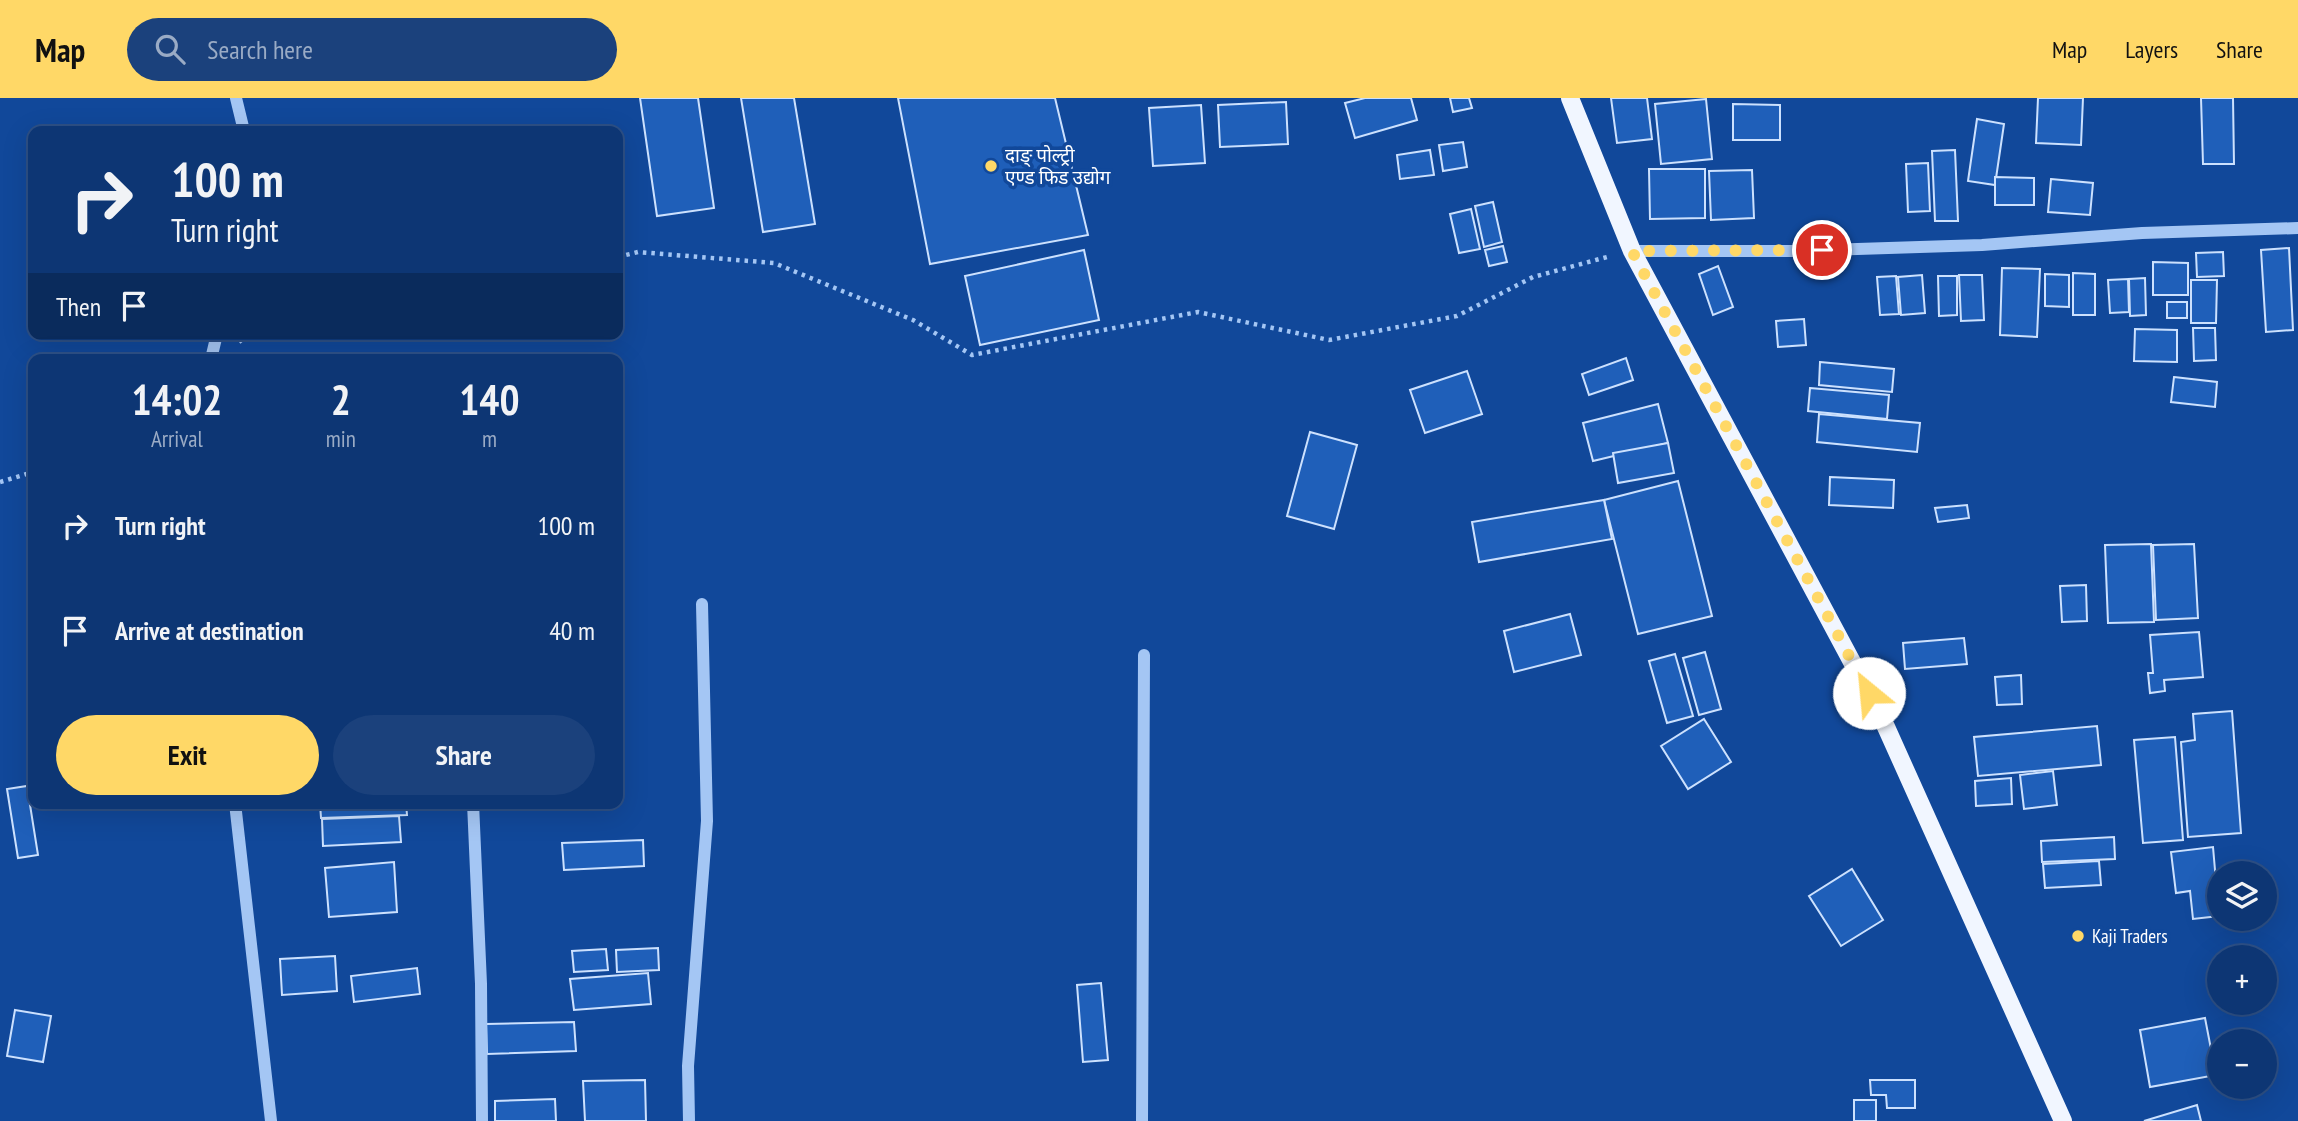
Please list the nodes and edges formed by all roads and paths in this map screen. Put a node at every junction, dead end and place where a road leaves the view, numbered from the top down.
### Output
1 (236, 98) edge
2 (1570, 98) edge
3 (243, 126) edge
4 (2298, 228) edge
5 (1632, 251) junction
6 (623, 256) edge
7 (28, 474) edge
8 (0, 482) edge
9 (702, 604) dead end
10 (1143, 655) dead end
11 (236, 809) edge
12 (474, 809) edge
13 (271, 1121) edge
14 (482, 1121) edge
15 (689, 1121) edge
16 (1142, 1121) edge
17 (2063, 1121) edge

1 - 3 street
2 - 5 main road
4 - 5 street
5 - 6 path
5 - 17 main road
7 - 8 path
9 - 15 street
10 - 16 street
11 - 13 street
12 - 14 street

